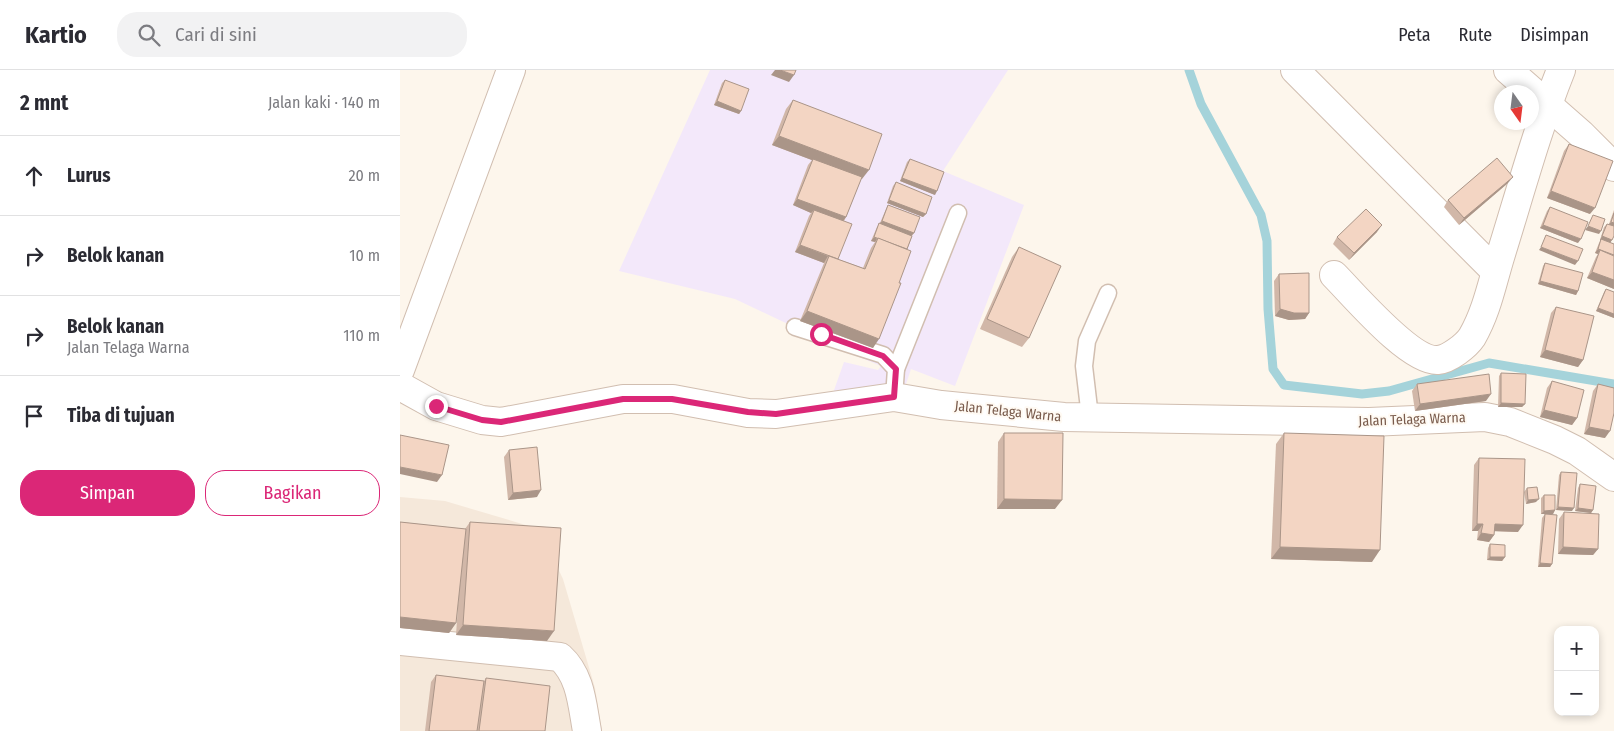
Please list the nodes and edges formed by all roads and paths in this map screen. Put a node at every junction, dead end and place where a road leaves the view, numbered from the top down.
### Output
1 (511, 70) edge
2 (1295, 70) edge
3 (1508, 70) edge
4 (1561, 70) edge
5 (1547, 105) junction
6 (1614, 167) edge
7 (958, 213) dead end
8 (1495, 271) junction
9 (1334, 275) dead end
10 (1108, 293) dead end
11 (794, 327) dead end
12 (896, 369) junction
13 (400, 370) edge
14 (400, 386) edge
15 (894, 397) junction
16 (1090, 417) junction
17 (1614, 477) edge
18 (400, 641) edge
19 (587, 731) edge

1 - 13 street
2 - 8 street
3 - 5 street
4 - 5 street
5 - 6 street
5 - 8 street
7 - 12 lane
8 - 9 street
10 - 16 lane
11 - 12 lane
12 - 15 lane
14 - 15 street, Jalan Telaga Warna
15 - 16 street, Jalan Telaga Warna
16 - 17 street, Jalan Telaga Warna
18 - 19 street

